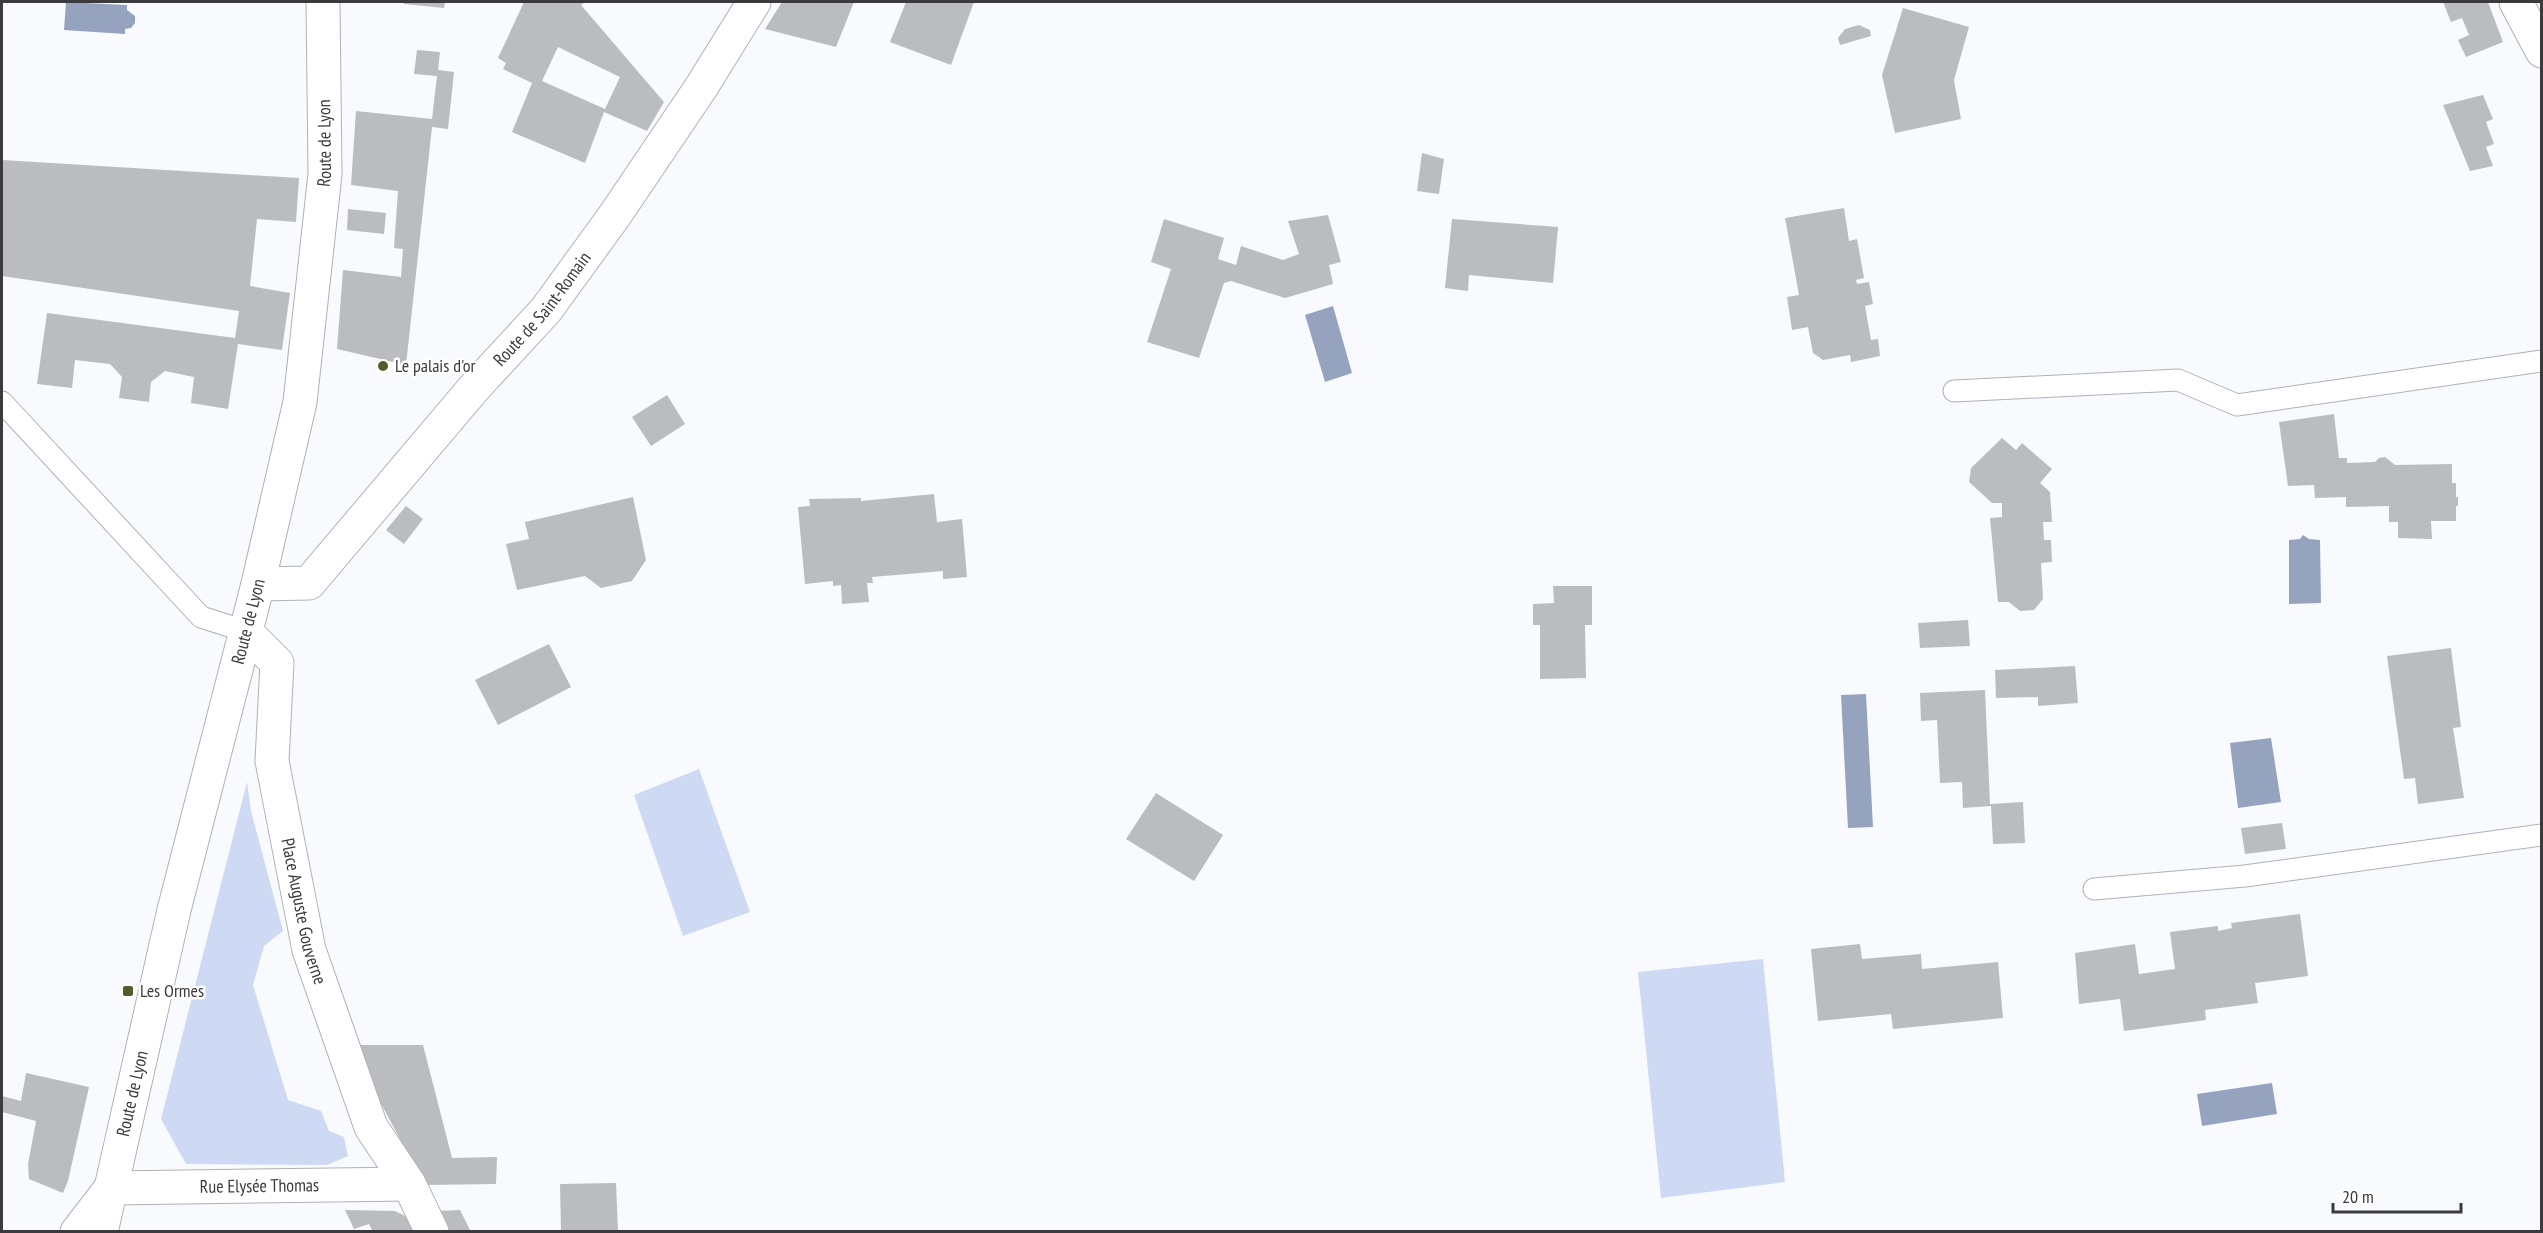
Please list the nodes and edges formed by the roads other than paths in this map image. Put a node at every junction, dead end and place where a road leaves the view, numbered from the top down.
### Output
1 (323, 2) edge
2 (754, 2) edge
3 (2516, 2) edge
4 (2539, 39) edge
5 (2541, 361) edge
6 (1954, 391) dead end
7 (2, 402) edge
8 (258, 584) junction
9 (245, 631) junction
10 (2541, 835) edge
11 (2094, 889) dead end
12 (409, 1184) junction
13 (111, 1188) junction
14 (76, 1232) edge
15 (101, 1232) edge
16 (432, 1232) edge

1 - 8 street, Route de Lyon
2 - 8 street, Route de Saint-Romain
3 - 4 street
5 - 6 lane
7 - 9 lane
8 - 9 street, Route de Lyon
9 - 12 street, Place Auguste Gouverne
9 - 13 street, Route de Lyon
10 - 11 lane
12 - 13 street, Rue Elysée Thomas
12 - 16 street, Place Auguste Gouverne
13 - 14 street
13 - 15 street, Route de Lyon

